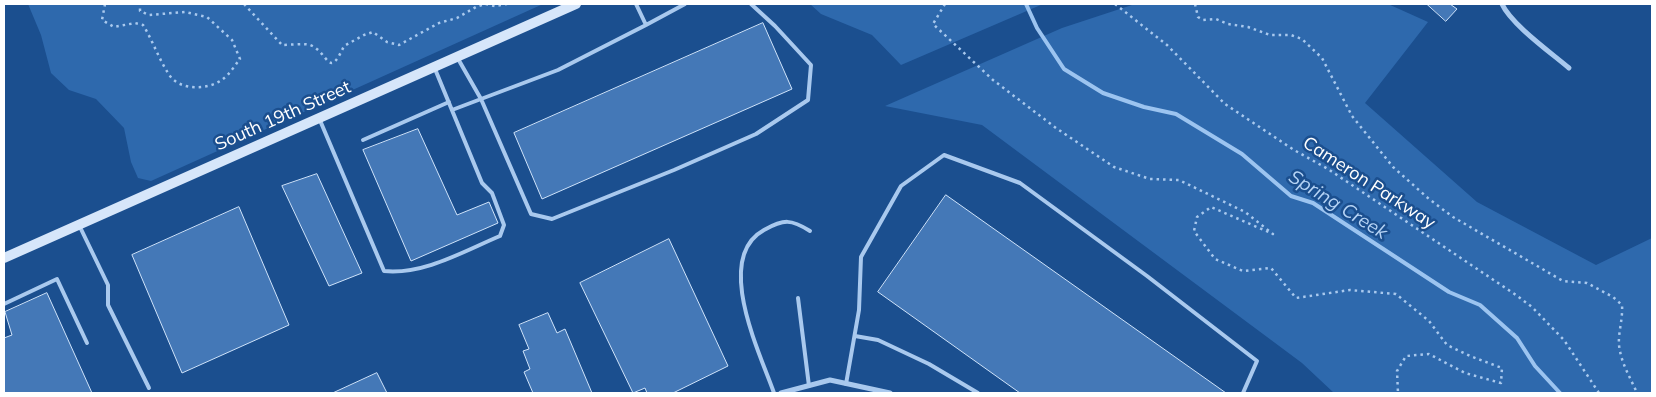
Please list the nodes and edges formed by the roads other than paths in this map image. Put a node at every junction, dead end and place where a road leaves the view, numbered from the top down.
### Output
1 (576, 4) edge
2 (636, 4) edge
3 (685, 4) edge
4 (751, 4) edge
5 (1502, 4) edge
6 (646, 25) junction
7 (457, 57) junction
8 (434, 67) junction
9 (1568, 68) dead end
10 (481, 99) junction
11 (449, 102) junction
12 (452, 110) junction
13 (319, 118) junction
14 (363, 140) dead end
15 (79, 225) junction
16 (810, 231) dead end
17 (4, 258) edge
18 (798, 298) dead end
19 (4, 304) edge
20 (855, 336) junction
21 (87, 343) dead end
22 (846, 384) junction
23 (810, 386) junction
24 (149, 388) dead end
25 (774, 393) edge
26 (781, 393) edge
27 (890, 393) edge
28 (978, 393) edge
29 (1243, 393) edge

1 - 7 street, South 19th Street
2 - 6 lane
3 - 6 lane
4 - 10 lane
5 - 9 street
6 - 10 lane
7 - 8 street, South 19th Street
7 - 10 lane
8 - 11 lane
8 - 13 street, South 19th Street
10 - 12 lane
11 - 12 lane
11 - 14 lane
12 - 13 lane
13 - 15 street, South 19th Street
15 - 17 street, South 19th Street
15 - 24 lane
16 - 25 lane
18 - 23 lane
19 - 21 lane
20 - 22 lane
20 - 28 lane
20 - 29 lane
22 - 23 street
22 - 27 street
23 - 26 street

